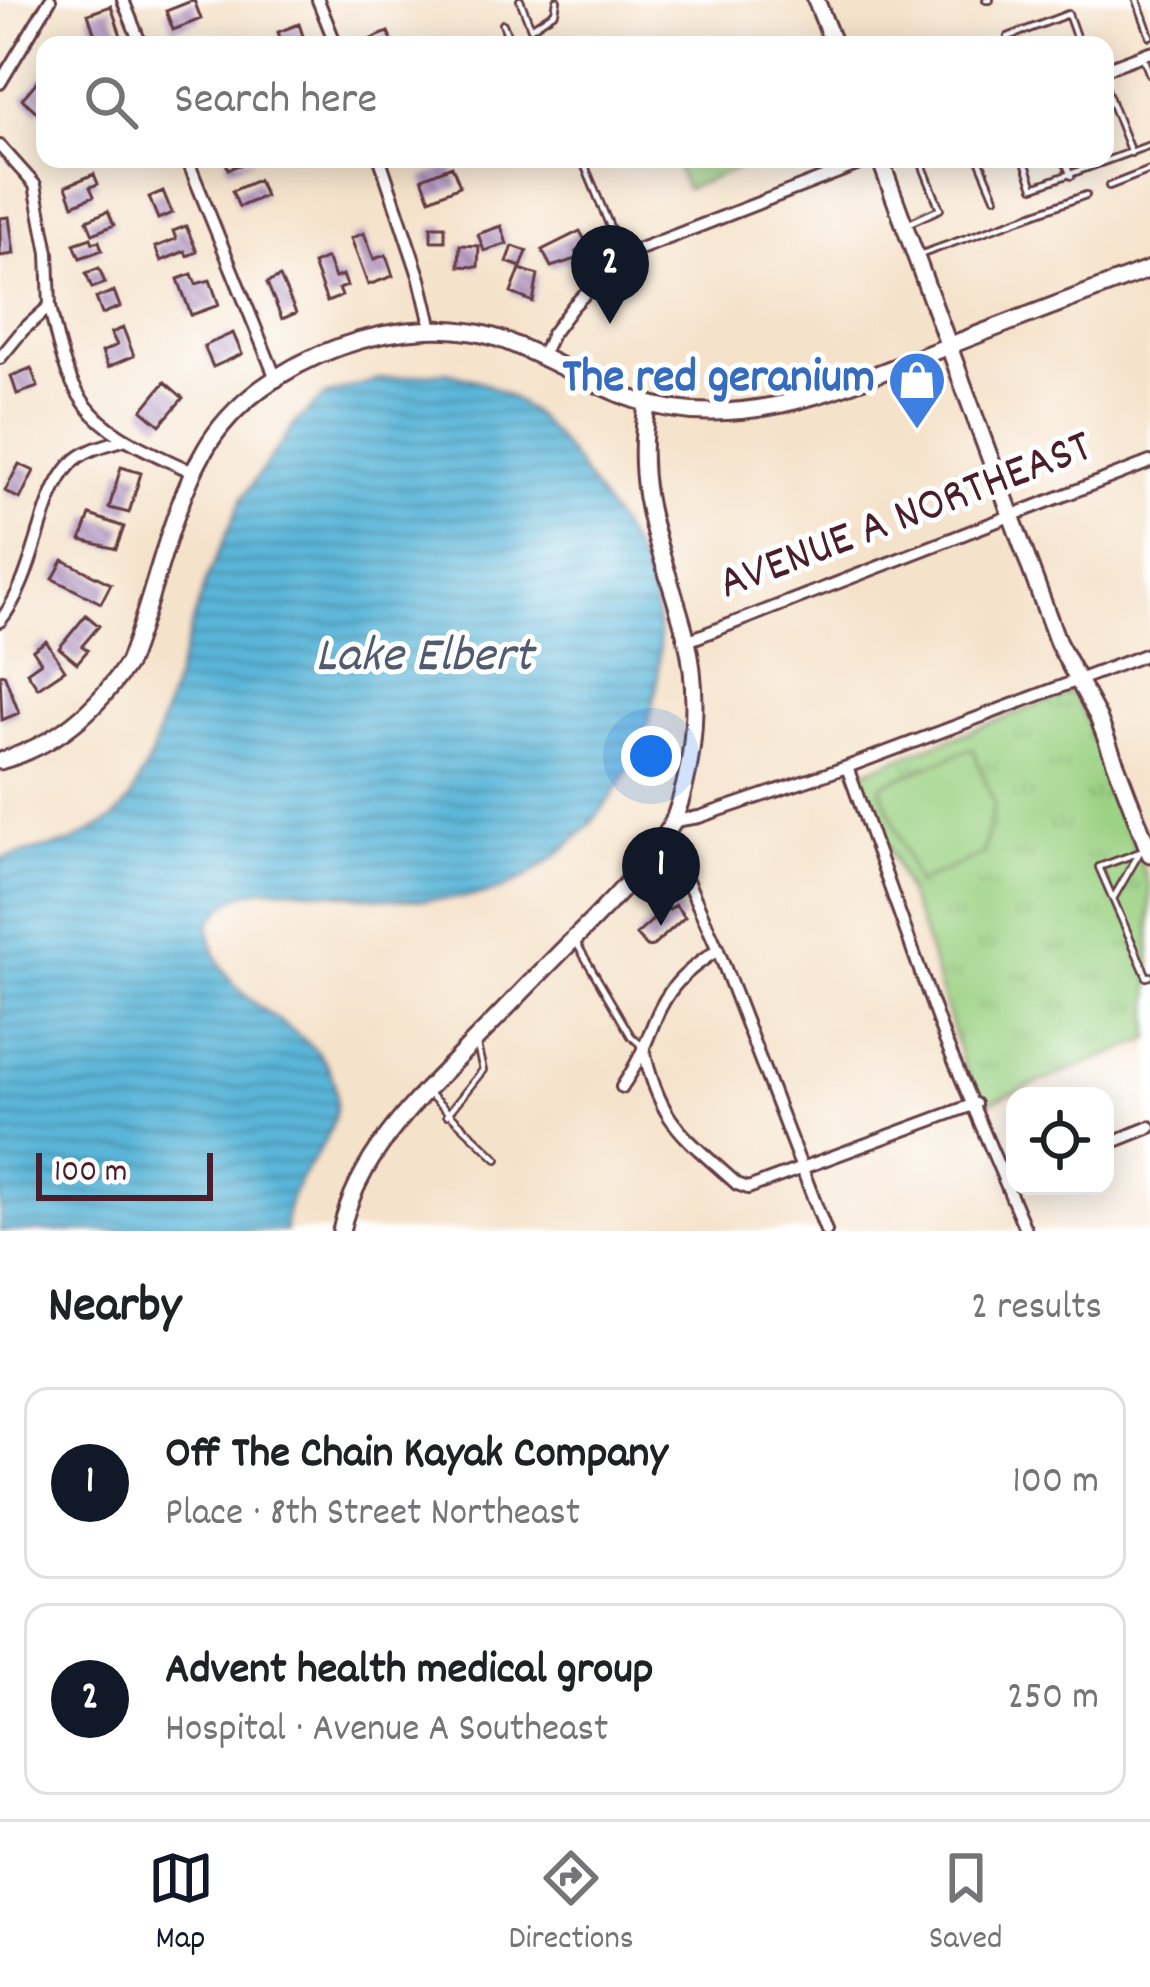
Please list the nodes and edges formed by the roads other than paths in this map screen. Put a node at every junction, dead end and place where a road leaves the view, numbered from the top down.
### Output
1 (50, 0) edge
2 (123, 0) edge
3 (318, 0) edge
4 (520, 0) edge
5 (557, 0) edge
6 (816, 0) edge
7 (1137, 0) edge
8 (502, 24) dead end
9 (137, 36) edge
10 (332, 36) edge
11 (508, 36) edge
12 (830, 36) edge
13 (1011, 36) edge
14 (1076, 36) edge
15 (1150, 36) edge
16 (1146, 54) edge
17 (1114, 66) edge
18 (1150, 75) edge
19 (0, 83) edge
20 (1114, 109) edge
21 (1150, 145) edge
22 (0, 146) edge
23 (1131, 152) junction
24 (1114, 159) edge
25 (191, 168) edge
26 (383, 168) edge
27 (586, 168) edge
28 (852, 168) edge
29 (880, 168) edge
30 (924, 168) edge
31 (984, 168) edge
32 (1027, 168) edge
33 (1068, 168) edge
34 (1088, 169) edge
35 (1150, 170) edge
36 (1071, 176) junction
37 (1109, 186) dead end
38 (1086, 194) dead end
39 (995, 197) dead end
40 (905, 224) junction
41 (622, 256) junction
42 (917, 256) junction
43 (1150, 269) edge
44 (50, 306) junction
45 (432, 329) junction
46 (951, 345) junction
47 (0, 358) edge
48 (541, 358) junction
49 (277, 380) junction
50 (647, 406) junction
51 (123, 440) junction
52 (1150, 462) edge
53 (194, 472) junction
54 (1009, 515) junction
55 (0, 621) edge
56 (687, 641) junction
57 (1150, 653) edge
58 (1078, 682) junction
59 (0, 760) edge
60 (847, 766) junction
61 (670, 826) junction
62 (1146, 848) edge
63 (1114, 897) junction
64 (574, 939) junction
65 (718, 950) junction
66 (1150, 976) edge
67 (475, 1041) junction
68 (643, 1046) junction
69 (622, 1087) dead end
70 (427, 1092) junction
71 (975, 1104) junction
72 (447, 1115) junction
73 (1150, 1127) edge
74 (1114, 1141) edge
75 (497, 1159) dead end
76 (802, 1171) junction
77 (1006, 1171) edge
78 (1015, 1195) edge
79 (341, 1231) edge
80 (826, 1231) edge
81 (1026, 1231) edge

1 - 19 street
2 - 9 street
3 - 10 street
4 - 5 lane
6 - 12 street
7 - 15 lane
8 - 11 lane
13 - 14 lane
16 - 17 street
16 - 18 lane
20 - 23 lane
21 - 23 lane
22 - 44 street
23 - 24 lane
25 - 49 street
26 - 45 street
27 - 41 lane
28 - 41 street
29 - 40 street
30 - 40 lane
31 - 39 lane
32 - 36 lane
33 - 36 lane
34 - 36 lane
35 - 37 lane
38 - 42 lane
40 - 42 street
41 - 48 street
42 - 46 street
43 - 46 street
44 - 47 street
44 - 51 street
45 - 48 street
45 - 49 street
46 - 50 street
46 - 54 street
48 - 50 street
49 - 53 street
50 - 56 street
51 - 53 street
51 - 55 street
52 - 54 street, AVENUE A NORTHEAST
53 - 59 street
54 - 56 street, AVENUE A NORTHEAST
54 - 58 street
56 - 61 street
57 - 58 street
58 - 60 street
58 - 62 street
60 - 61 street
60 - 71 street
61 - 64 street
61 - 65 street
62 - 63 lane
62 - 63 lane
63 - 66 lane
64 - 67 street
64 - 68 lane
65 - 68 street
65 - 76 street
67 - 70 street
67 - 72 lane
68 - 69 street
68 - 76 street
70 - 72 lane
70 - 79 street
71 - 76 street
71 - 77 street
72 - 75 lane
73 - 74 street
76 - 80 street
78 - 81 street

